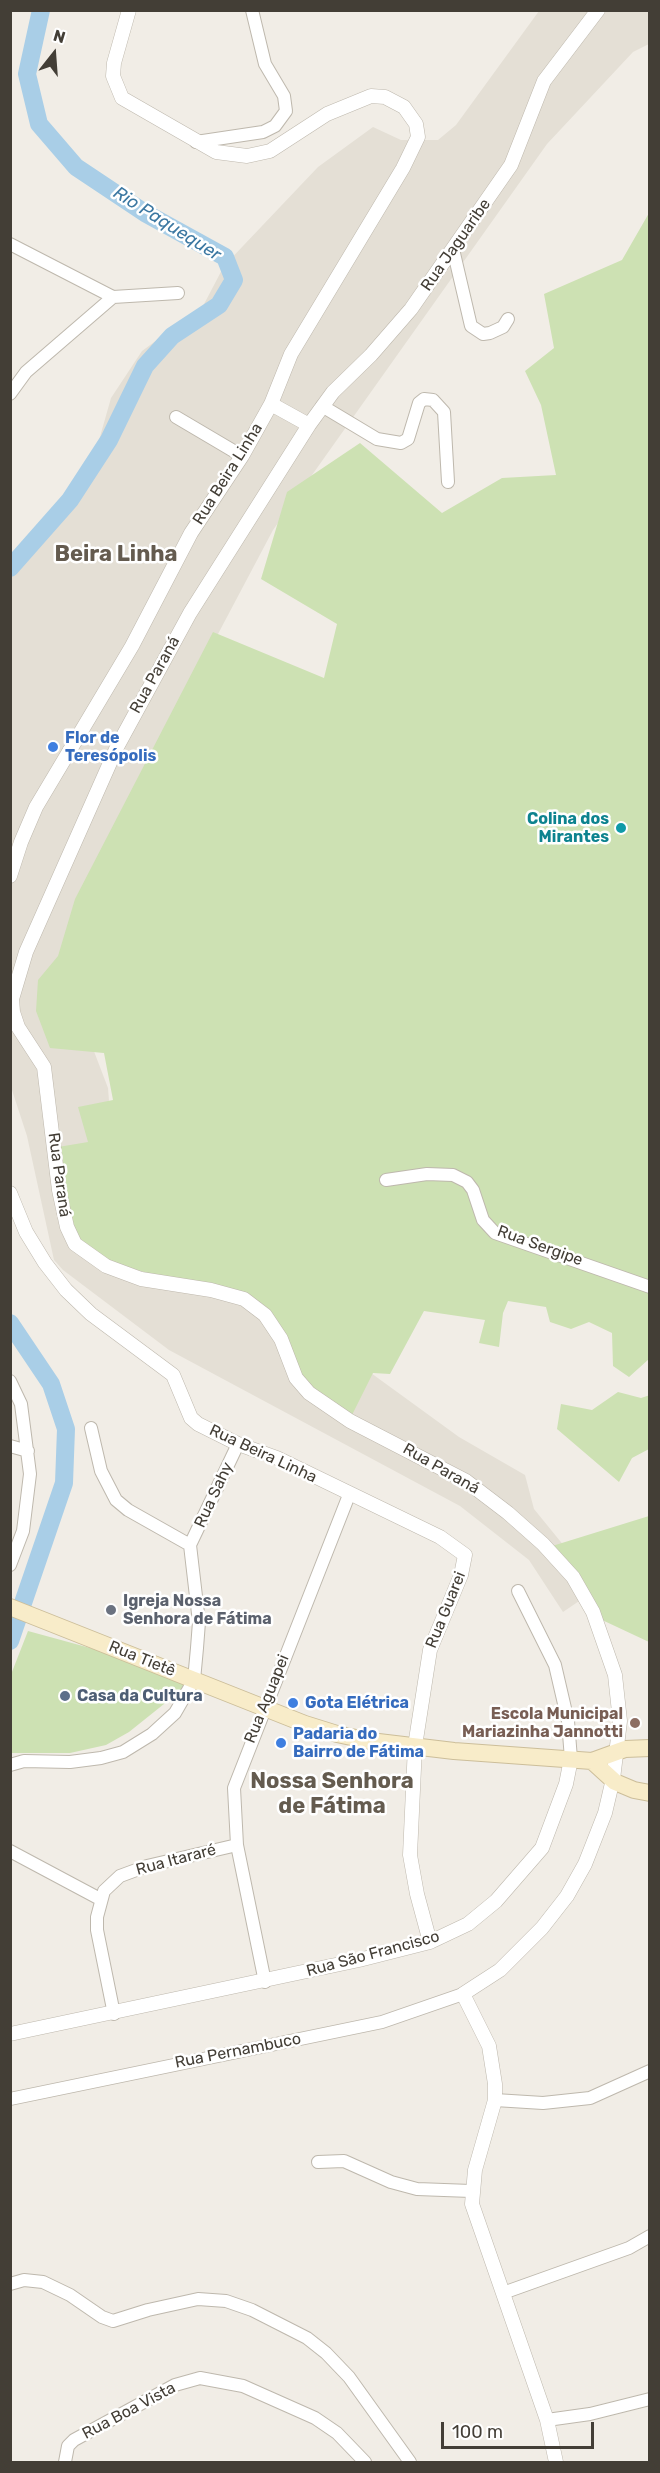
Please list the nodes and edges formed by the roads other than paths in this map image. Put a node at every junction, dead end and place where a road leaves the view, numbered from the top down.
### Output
1 (129, 10) edge
2 (252, 10) edge
3 (598, 10) edge
4 (196, 142) junction
5 (10, 244) edge
6 (453, 249) junction
7 (178, 293) dead end
8 (113, 297) junction
9 (508, 319) dead end
10 (10, 394) edge
11 (272, 404) junction
12 (322, 406) junction
13 (176, 417) dead end
14 (309, 425) junction
15 (242, 456) junction
16 (448, 482) dead end
17 (10, 876) edge
18 (386, 1180) dead end
19 (10, 1193) edge
20 (650, 1287) edge
21 (10, 1381) edge
22 (91, 1428) dead end
23 (238, 1444) junction
24 (10, 1446) edge
25 (28, 1451) junction
26 (349, 1495) junction
27 (190, 1545) junction
28 (465, 1561) joint
29 (10, 1565) edge
30 (518, 1592) dead end
31 (10, 1607) edge
32 (194, 1680) junction
33 (264, 1707) junction
34 (416, 1746) junction
35 (650, 1748) edge
36 (616, 1752) junction
37 (571, 1758) junction
38 (592, 1761) junction
39 (10, 1765) edge
40 (613, 1779) junction
41 (650, 1793) edge
42 (237, 1845) junction
43 (10, 1851) edge
44 (100, 1899) junction
45 (430, 1942) junction
46 (265, 1982) junction
47 (463, 1994) junction
48 (114, 2014) junction
49 (10, 2034) edge
50 (650, 2071) edge
51 (10, 2099) edge
52 (495, 2100) junction
53 (318, 2162) dead end
54 (471, 2190) junction
55 (650, 2236) edge
56 (10, 2284) edge
57 (503, 2293) junction
58 (650, 2399) edge
59 (547, 2420) junction
60 (65, 2463) edge
61 (365, 2463) edge
62 (410, 2463) edge
63 (556, 2463) edge

1 - 4 street
2 - 4 street
3 - 6 street, Rua Jaguaribe
4 - 11 street, Rua Beira Linha
5 - 8 street
6 - 9 street
6 - 12 street, Rua Jaguaribe
7 - 8 street
8 - 10 street
11 - 14 street
11 - 15 street, Rua Beira Linha
12 - 14 street, Rua Jaguaribe
12 - 16 street
13 - 15 street
14 - 36 street, Rua Paraná
15 - 17 street, Rua Beira Linha
18 - 20 street, Rua Sergipe
19 - 23 street, Rua Beira Linha
21 - 25 street
22 - 27 street
23 - 26 street, Rua Beira Linha
23 - 27 street, Rua Sahy
24 - 25 street
25 - 29 street
26 - 28 street, Rua Beira Linha
26 - 33 street, Rua Aguapei
27 - 32 street
28 - 34 street, Rua Guarei
30 - 37 street, Rua São Francisco
31 - 32 main road, Rua Tietê
32 - 33 main road, Rua Tietê
32 - 39 street
33 - 34 main road, Rua Tietê
33 - 42 street, Rua Aguapei
34 - 37 main road, Rua Tietê
34 - 45 street, Rua Guarei
35 - 36 main road, Rua Tietê
36 - 38 main road, Rua Tietê
36 - 40 street, Rua Paraná
37 - 38 main road, Rua Tietê
37 - 45 street, Rua São Francisco
38 - 40 main road
40 - 41 main road
40 - 47 street, Rua Paraná
42 - 44 street, Rua Itararé
42 - 46 street, Rua Aguapei
43 - 44 street
44 - 48 street
45 - 46 street, Rua São Francisco
46 - 48 street, Rua São Francisco
47 - 51 street, Rua Pernambuco
47 - 52 street
48 - 49 street, Rua São Francisco
50 - 52 street
52 - 54 street
53 - 54 street
54 - 57 street
55 - 57 street
56 - 62 street
57 - 59 street
58 - 59 street
59 - 63 street
60 - 61 street, Rua Boa Vista

